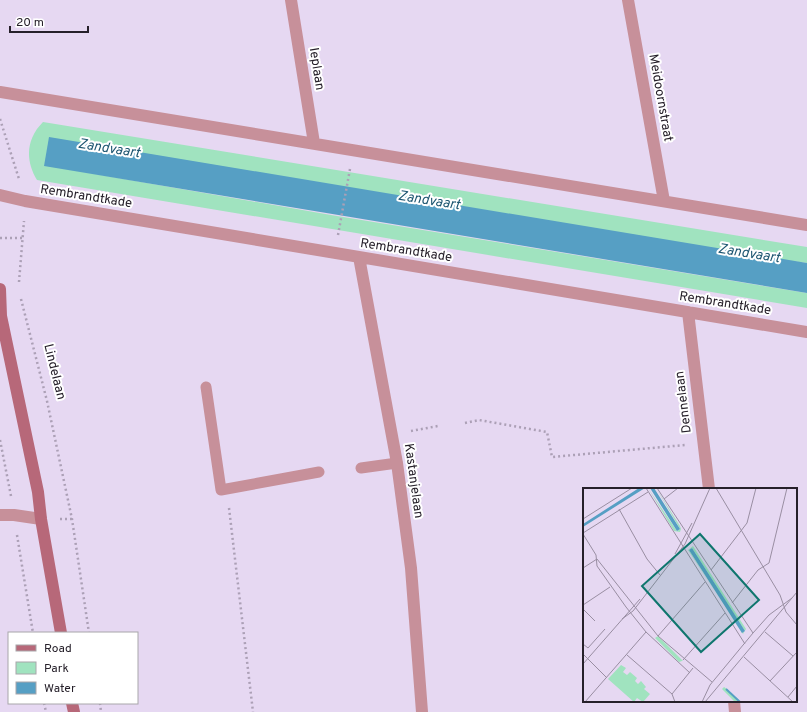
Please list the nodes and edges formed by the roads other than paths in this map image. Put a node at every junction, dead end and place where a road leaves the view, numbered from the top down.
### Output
1 (291, 0) edge
2 (628, 0) edge
3 (0, 92) edge
4 (314, 143) junction
5 (0, 195) edge
6 (664, 201) junction
7 (807, 225) edge
8 (359, 257) junction
9 (0, 289) edge
10 (688, 312) junction
11 (0, 315) edge
12 (807, 332) edge
13 (206, 387) dead end
14 (397, 463) junction
15 (360, 468) dead end
16 (319, 472) dead end
17 (709, 488) edge
18 (0, 515) edge
19 (41, 519) junction
20 (61, 632) edge
21 (734, 702) edge
22 (422, 712) edge
23 (735, 712) edge

1 - 4 street, Ieplaan
2 - 6 street, Meidoornstraat
3 - 4 street
4 - 6 street
5 - 8 street, Rembrandtkade
6 - 7 street
8 - 10 street, Rembrandtkade
8 - 14 street, Kastanjelaan
9 - 11 main road
10 - 12 street, Rembrandtkade
10 - 17 street, Dennelaan
11 - 19 main road
13 - 16 lane
14 - 15 lane
14 - 22 street, Kastanjelaan
18 - 19 street
19 - 20 main road
21 - 23 street

